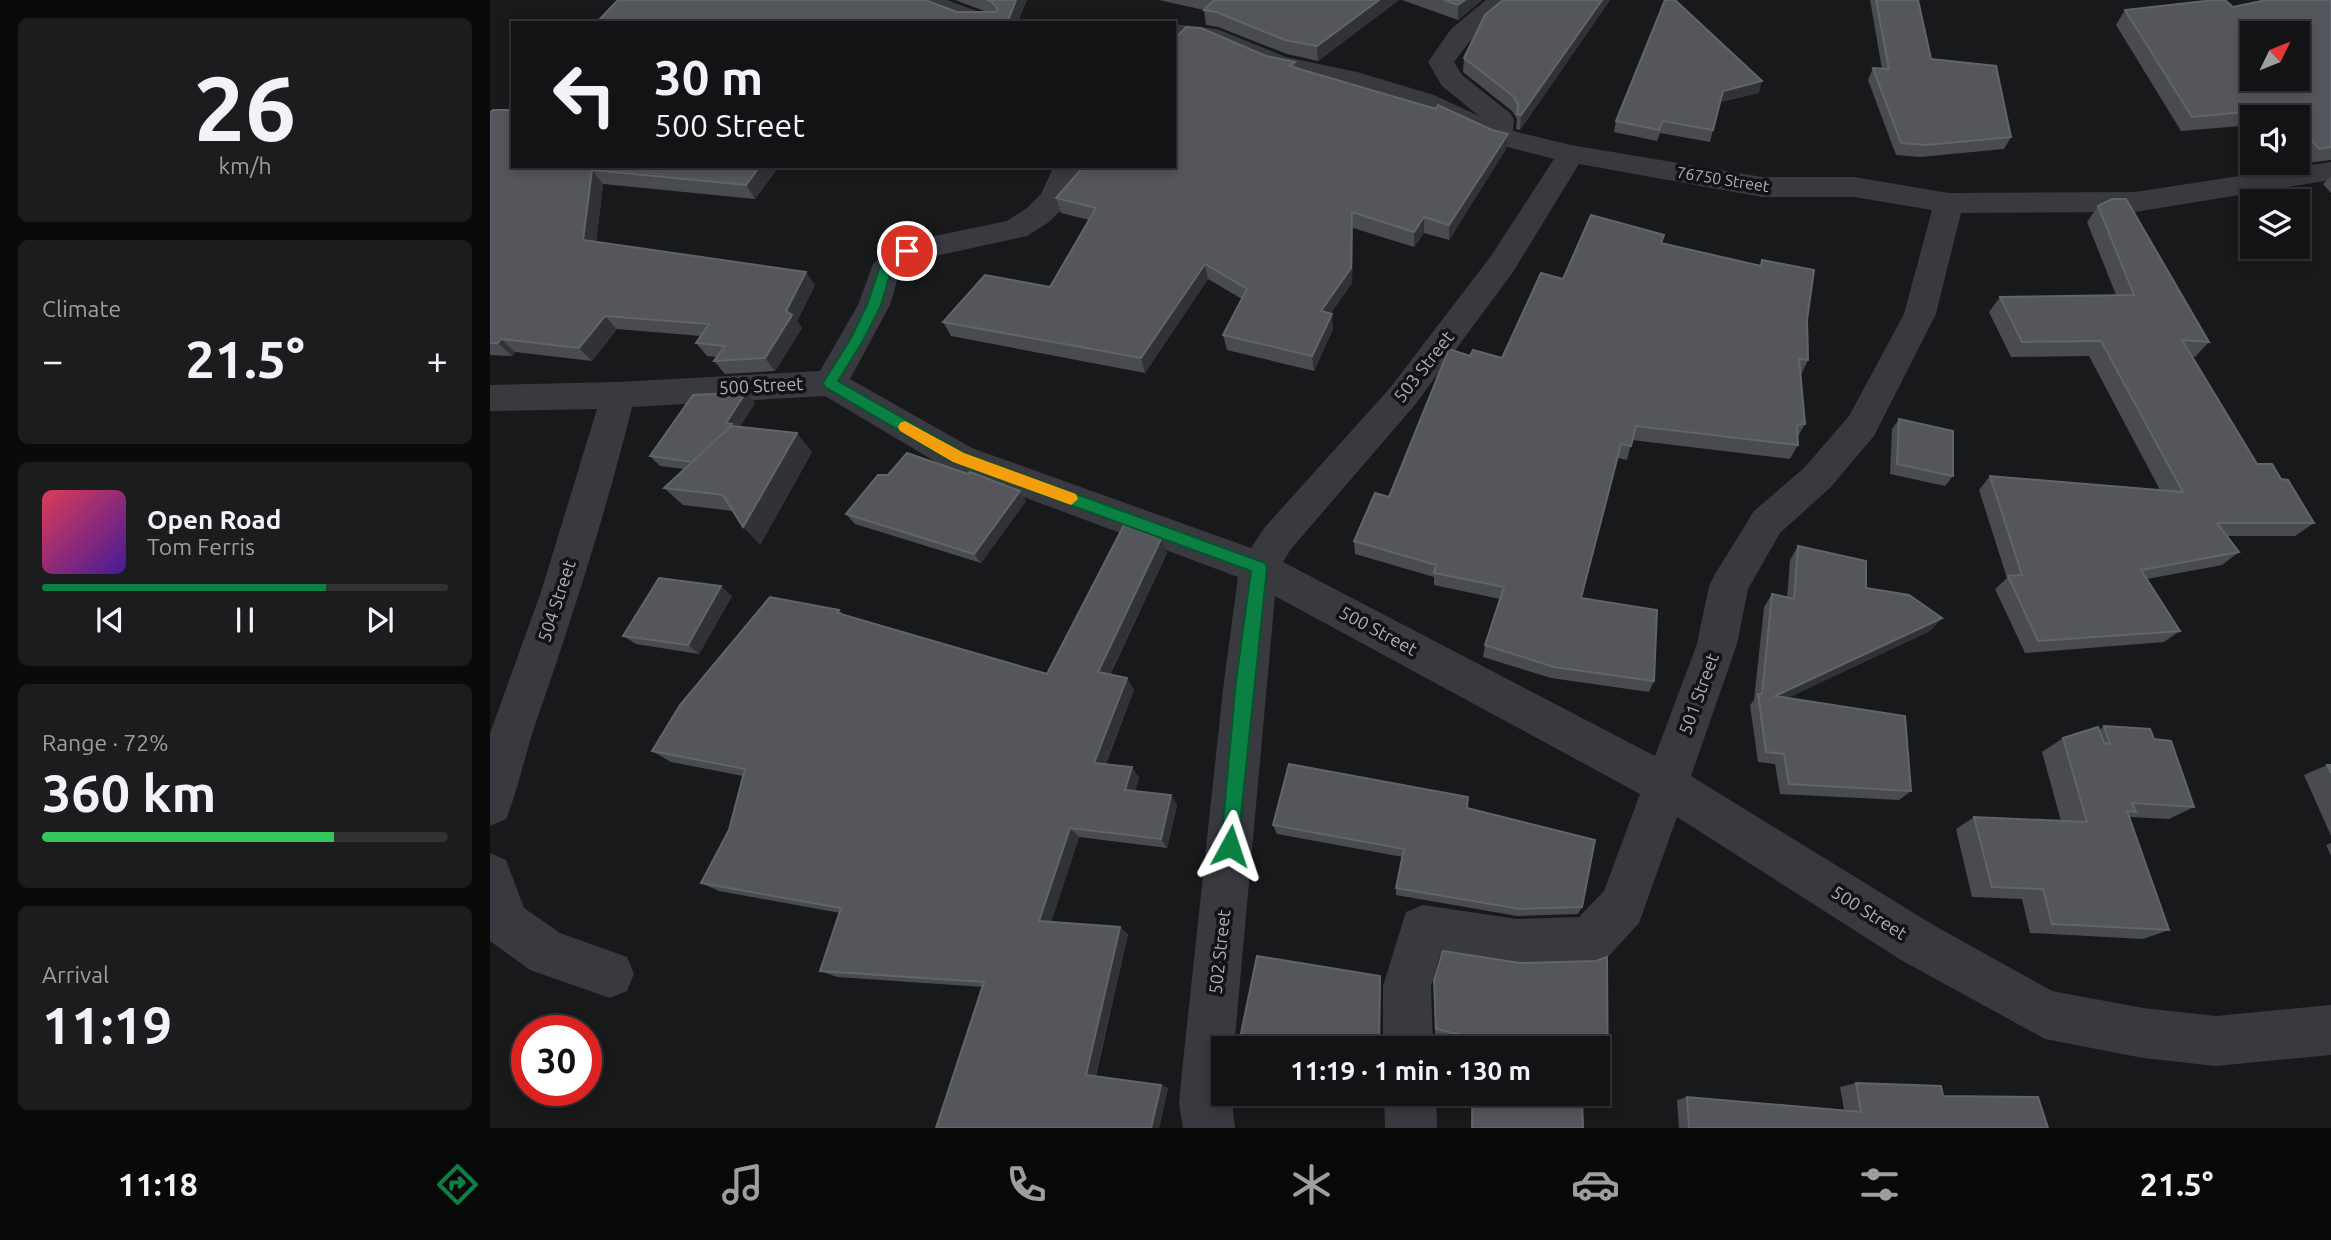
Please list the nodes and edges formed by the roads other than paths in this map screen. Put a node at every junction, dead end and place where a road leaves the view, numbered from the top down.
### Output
1 (924, 0) edge
2 (1504, 0) edge
3 (982, 21) edge
4 (1176, 32) edge
5 (1502, 137) junction
6 (1571, 154) junction
7 (1068, 168) edge
8 (2331, 171) edge
9 (1949, 203) junction
10 (830, 383) junction
11 (618, 395) junction
12 (490, 398) edge
13 (1259, 568) junction
14 (1666, 785) junction
15 (490, 804) edge
16 (490, 876) edge
17 (610, 974) dead end
18 (2331, 1030) edge
19 (1408, 1036) edge
20 (1410, 1106) edge
21 (1209, 1128) edge
22 (1411, 1128) edge

1 - 3 street
2 - 5 street
4 - 5 street, 76750 Street
5 - 6 street, 76750 Street
6 - 9 street, 76750 Street
6 - 13 street, 503 Street
7 - 10 street
8 - 9 street, 76750 Street
9 - 14 street, 501 Street
10 - 11 street, 500 Street
10 - 13 street, 500 Street
11 - 12 street, 500 Street
11 - 15 street, 504 Street
13 - 14 street, 500 Street
13 - 21 street, 502 Street
14 - 18 street, 500 Street
14 - 19 street, 501 Street
16 - 17 street
20 - 22 street

